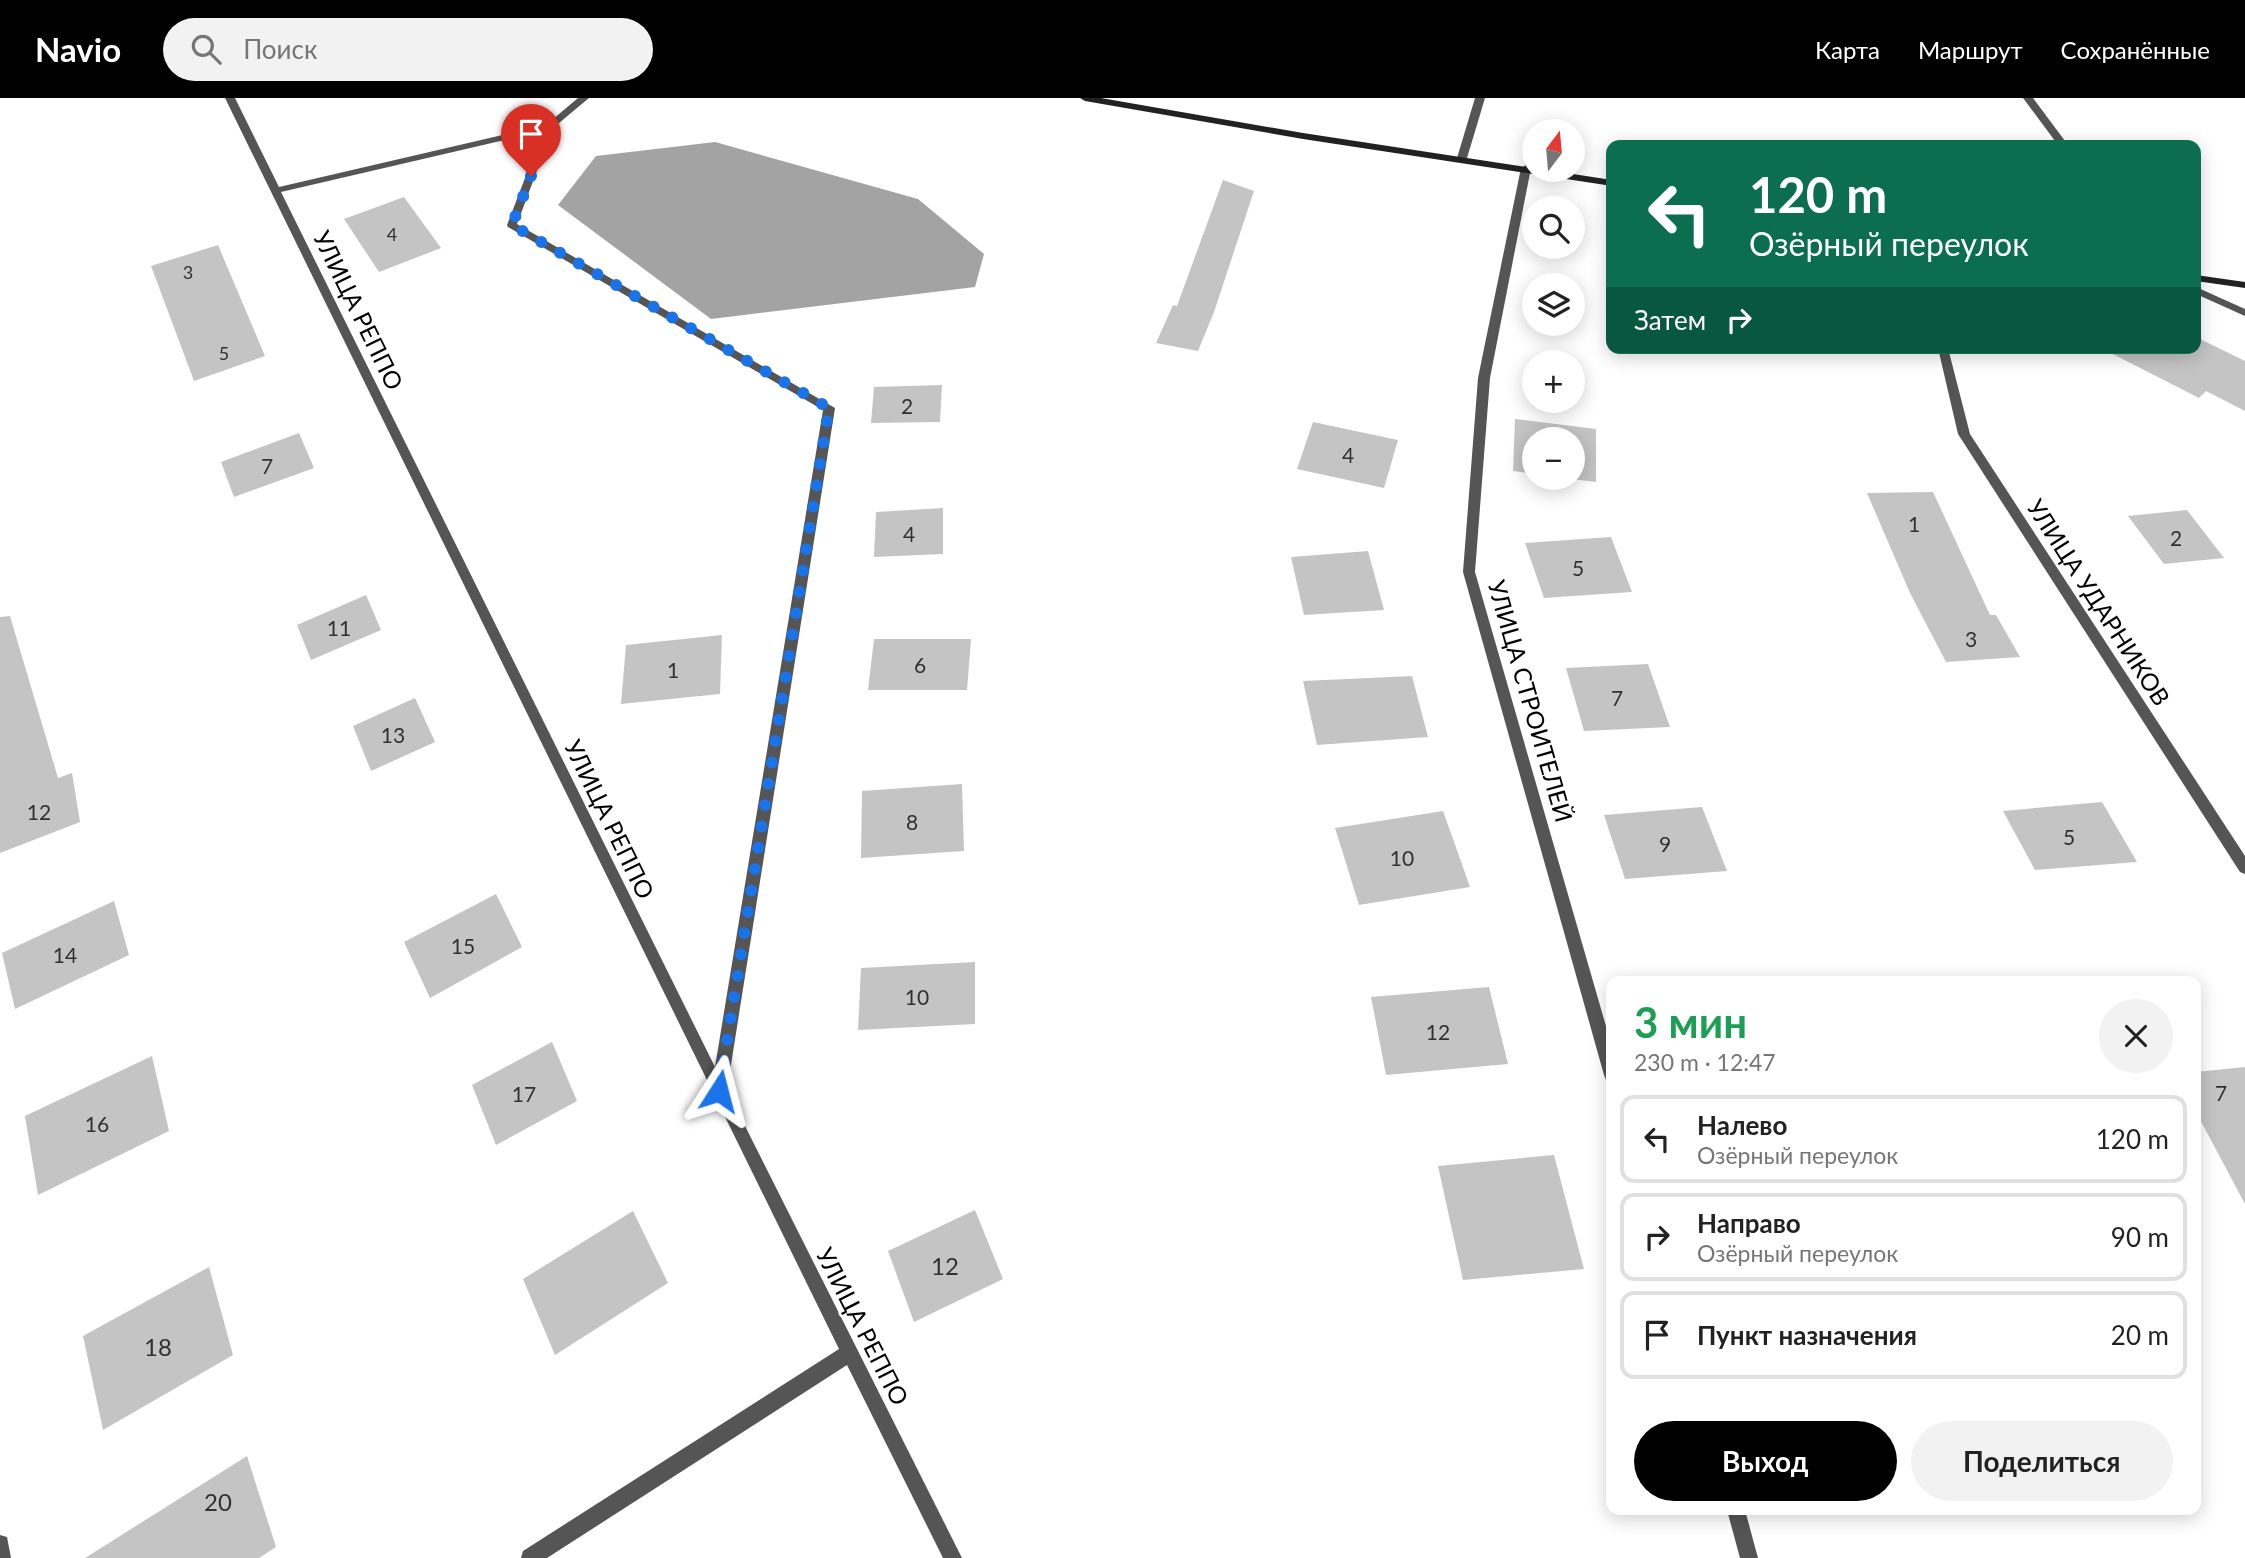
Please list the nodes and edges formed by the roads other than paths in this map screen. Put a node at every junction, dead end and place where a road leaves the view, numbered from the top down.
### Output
1 (230, 98) edge
2 (584, 98) edge
3 (1086, 98) edge
4 (1480, 98) edge
5 (2028, 98) edge
6 (549, 127) junction
7 (2059, 140) edge
8 (1462, 158) junction
9 (1522, 167) edge
10 (1586, 178) edge
11 (1523, 182) edge
12 (1606, 182) edge
13 (275, 191) junction
14 (2201, 279) edge
15 (2245, 285) edge
16 (2201, 292) edge
17 (2245, 313) edge
18 (1944, 354) edge
19 (2245, 868) edge
20 (1606, 1054) edge
21 (719, 1091) junction
22 (851, 1352) junction
23 (1736, 1515) edge
24 (0, 1544) edge
25 (2, 1558) edge
26 (530, 1558) edge
27 (953, 1558) edge
28 (1749, 1558) edge

1 - 13 street, УЛИЦА РЕППО
2 - 6 street
3 - 8 street
4 - 8 street
5 - 7 street
6 - 13 street
6 - 21 street
8 - 9 street
10 - 12 street
11 - 20 street, УЛИЦА СТРОИТЕЛЕЙ
13 - 21 street, УЛИЦА РЕППО
14 - 15 street
16 - 17 street
18 - 19 street, УЛИЦА УДАРНИКОВ
21 - 22 street, УЛИЦА РЕППО
22 - 26 street
22 - 27 street, УЛИЦА РЕППО
23 - 28 street
24 - 25 street

